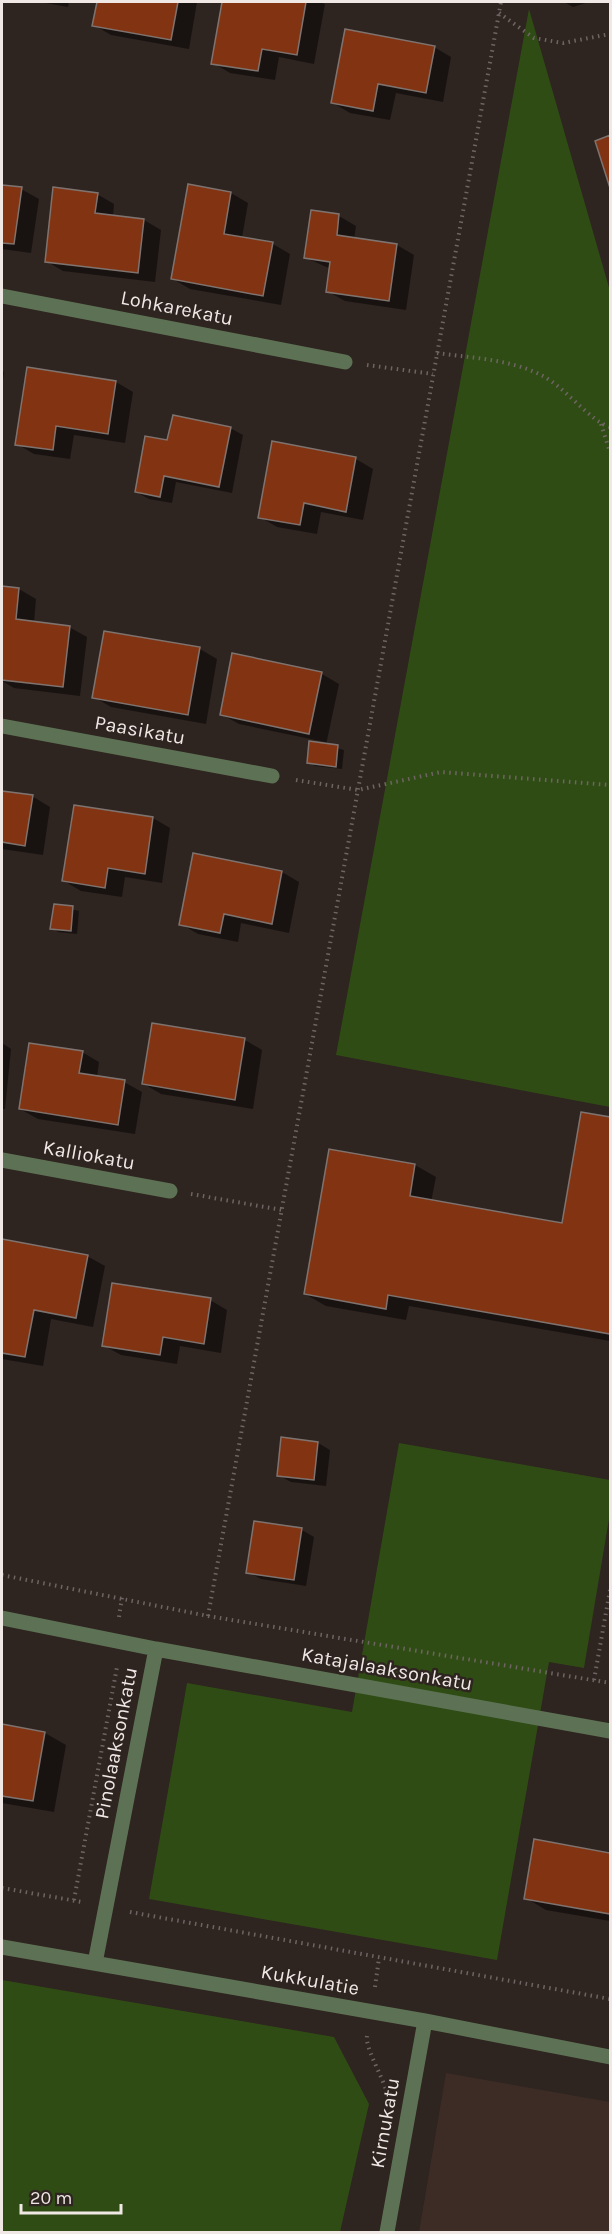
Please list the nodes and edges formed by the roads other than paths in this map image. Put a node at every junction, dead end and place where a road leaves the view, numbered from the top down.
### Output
1 (2, 296) edge
2 (345, 362) road end
3 (2, 726) edge
4 (272, 776) road end
5 (2, 1160) edge
6 (170, 1191) road end
7 (2, 1618) edge
8 (156, 1649) junction
9 (610, 1731) edge
10 (2, 1947) edge
11 (95, 1964) junction
12 (425, 2021) junction
13 (610, 2057) edge
14 (387, 2232) edge

1 - 2 street, Lohkarekatu
3 - 4 street, Paasikatu
5 - 6 street, Kalliokatu
7 - 8 street, Pinolaaksonkatu
8 - 9 street, Katajalaaksonkatu
8 - 11 street, Pinolaaksonkatu
10 - 11 street, Kukkulatie
11 - 12 street, Kukkulatie
12 - 13 street, Kukkulatie
12 - 14 street, Kirnukatu

